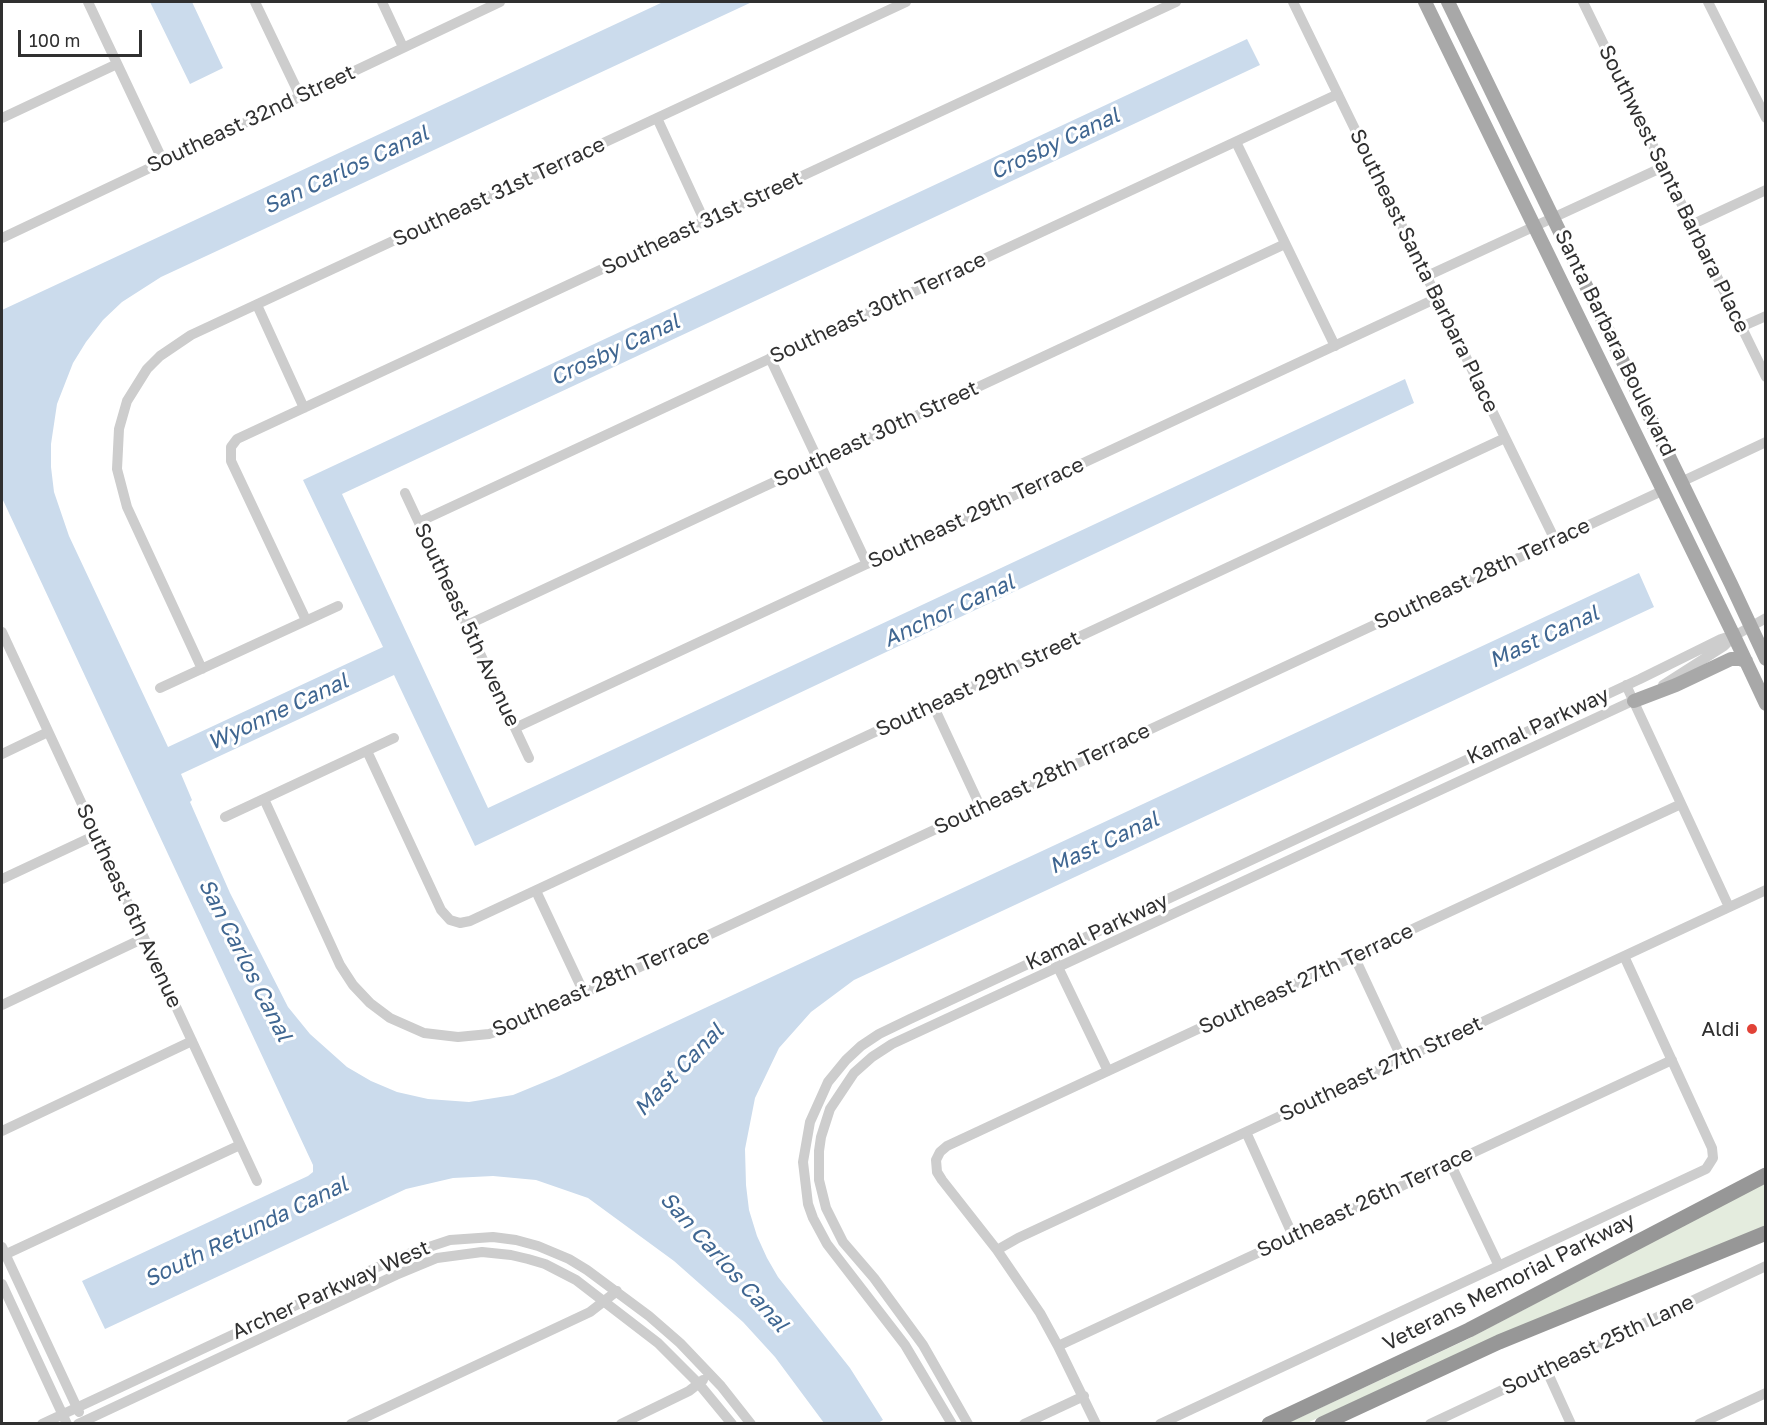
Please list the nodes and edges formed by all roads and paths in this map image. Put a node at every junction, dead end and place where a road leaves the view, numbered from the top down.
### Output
1 (88, 2) edge
2 (255, 2) edge
3 (382, 2) edge
4 (500, 2) edge
5 (906, 2) edge
6 (1176, 2) edge
7 (1293, 2) edge
8 (1425, 2) edge
9 (1448, 2) edge
10 (1583, 2) edge
11 (1708, 2) edge
12 (403, 47) junction
13 (117, 64) junction
14 (1338, 94) junction
15 (300, 96) junction
16 (2, 118) edge
17 (657, 118) junction
18 (1766, 118) edge
19 (1236, 142) junction
20 (163, 161) junction
21 (1663, 167) junction
22 (1766, 190) edge
23 (1553, 218) junction
24 (705, 222) junction
25 (1691, 225) junction
26 (1534, 226) junction
27 (2, 238) edge
28 (1285, 244) junction
29 (1427, 276) junction
30 (1437, 298) junction
31 (257, 305) junction
32 (1766, 316) edge
33 (1741, 327) junction
34 (1335, 346) junction
35 (770, 358) junction
36 (1766, 377) edge
37 (304, 408) junction
38 (1505, 438) junction
39 (1766, 441) edge
40 (819, 461) junction
41 (1681, 482) junction
42 (1664, 490) junction
43 (405, 493) dead end
44 (419, 522) junction
45 (1555, 540) junction
46 (867, 564) junction
47 (338, 606) dead end
48 (1766, 618) edge
49 (306, 620) junction
50 (467, 625) junction
51 (1750, 626) junction
52 (2, 632) edge
53 (1734, 636) junction
54 (1766, 659) edge
55 (1746, 661) junction
56 (202, 669) junction
57 (1626, 685) junction
58 (160, 688) dead end
59 (1634, 701) junction
60 (933, 705) junction
61 (1766, 705) edge
62 (515, 728) junction
63 (48, 732) junction
64 (394, 738) dead end
65 (367, 751) junction
66 (2, 754) edge
67 (529, 758) dead end
68 (264, 799) junction
69 (1681, 804) junction
70 (981, 808) junction
71 (225, 817) dead end
72 (96, 835) junction
73 (2, 879) edge
74 (1766, 890) edge
75 (536, 891) junction
76 (1729, 907) junction
77 (144, 938) junction
78 (1051, 953) junction
79 (1354, 956) junction
80 (1624, 956) junction
81 (1058, 967) junction
82 (585, 993) junction
83 (2, 1005) edge
84 (192, 1041) junction
85 (1402, 1059) junction
86 (1672, 1060) junction
87 (1108, 1071) junction
88 (2, 1131) edge
89 (1246, 1132) junction
90 (240, 1145) junction
91 (1450, 1163) junction
92 (1766, 1170) edge
93 (1766, 1175) edge
94 (257, 1181) dead end
95 (1730, 1193) junction
96 (1766, 1233) edge
97 (1293, 1236) junction
98 (997, 1250) junction
99 (3, 1252) edge
100 (1498, 1266) junction
101 (1766, 1266) edge
102 (2, 1284) edge
103 (617, 1291) junction
104 (604, 1302) junction
105 (1059, 1346) junction
106 (1546, 1369) junction
107 (710, 1373) junction
108 (699, 1384) junction
109 (1766, 1393) edge
110 (1084, 1396) junction
111 (76, 1407) junction
112 (64, 1419) edge
113 (82, 1423) edge
114 (42, 1424) edge
115 (351, 1424) edge
116 (621, 1424) edge
117 (732, 1424) edge
118 (751, 1424) edge
119 (952, 1424) edge
120 (968, 1424) edge
121 (1024, 1424) edge
122 (1096, 1424) edge
123 (1160, 1424) edge
124 (1269, 1424) edge
125 (1322, 1424) edge
126 (1430, 1424) edge
127 (1571, 1424) edge
128 (1699, 1424) edge

1 - 13 street
2 - 15 street
3 - 12 street
4 - 12 street, Southeast 32nd Street
5 - 17 street, Southeast 31st Terrace
6 - 24 street, Southeast 31st Street
7 - 14 street, Southeast Santa Barbara Place
8 - 26 main road, Santa Barbara Boulevard
9 - 23 main road, Santa Barbara Boulevard
10 - 21 street, Southwest Santa Barbara Place
11 - 18 street
12 - 15 street, Southeast 32nd Street
13 - 16 street
13 - 20 street
14 - 19 street, Southeast 30th Terrace
14 - 29 street, Southeast Santa Barbara Place
15 - 20 street, Southeast 32nd Street
17 - 24 street
17 - 31 street, Southeast 31st Terrace
19 - 28 street
19 - 35 street, Southeast 30th Terrace
20 - 27 street, Southeast 32nd Street
21 - 23 street
21 - 25 street, Southwest Santa Barbara Place
22 - 25 street
23 - 26 street
23 - 41 main road, Santa Barbara Boulevard
24 - 37 street, Southeast 31st Street
25 - 33 street, Southwest Santa Barbara Place
26 - 29 street
26 - 42 main road, Santa Barbara Boulevard
28 - 34 street
28 - 40 street, Southeast 30th Street
29 - 30 street, Southeast Santa Barbara Place
30 - 34 street, Southeast 29th Terrace
30 - 38 street, Southeast Santa Barbara Place
31 - 37 street
31 - 56 street, Southeast 31st Terrace
32 - 33 street
33 - 36 street, Southwest Santa Barbara Place
34 - 46 street, Southeast 29th Terrace
35 - 40 street
35 - 44 street, Southeast 30th Terrace
37 - 49 street, Southeast 31st Street
38 - 45 street, Southeast Santa Barbara Place
38 - 60 street, Southeast 29th Street
39 - 41 street
40 - 46 street
40 - 50 street, Southeast 30th Street
41 - 51 main road, Santa Barbara Boulevard
42 - 45 street, Southeast 28th Terrace
42 - 53 main road, Santa Barbara Boulevard
43 - 44 street, Southeast 5th Avenue
44 - 50 street, Southeast 5th Avenue
45 - 70 street, Southeast 28th Terrace
46 - 62 street, Southeast 29th Terrace
47 - 49 street
48 - 51 street, Kamal Parkway
49 - 56 street
50 - 62 street, Southeast 5th Avenue
51 - 53 street, Kamal Parkway
51 - 54 main road, Santa Barbara Boulevard
52 - 63 street, Southeast 6th Avenue
53 - 55 main road, Santa Barbara Boulevard
53 - 57 street, Kamal Parkway
53 - 59 street, Kamal Parkway
55 - 59 main road
55 - 61 main road, Santa Barbara Boulevard
56 - 58 street
57 - 59 street
57 - 78 street, Kamal Parkway
59 - 69 street
59 - 81 street, Kamal Parkway
60 - 70 street
60 - 75 street, Southeast 29th Street
62 - 67 street, Southeast 5th Avenue
63 - 66 street
63 - 72 street, Southeast 6th Avenue
64 - 65 street
65 - 68 street
65 - 75 street, Southeast 29th Street
68 - 71 street
68 - 82 street, Southeast 28th Terrace
69 - 76 street
69 - 79 street, Southeast 27th Terrace
70 - 82 street, Southeast 28th Terrace
72 - 73 street
72 - 77 street, Southeast 6th Avenue
74 - 76 street, Southeast 27th Street
75 - 82 street
76 - 80 street, Southeast 27th Street
77 - 83 street
77 - 84 street, Southeast 6th Avenue
78 - 81 street
78 - 119 street, Kamal Parkway
79 - 85 street
79 - 87 street, Southeast 27th Terrace
80 - 85 street, Southeast 27th Street
80 - 86 street
81 - 87 street
81 - 120 street, Kamal Parkway
84 - 88 street
84 - 90 street, Southeast 6th Avenue
85 - 89 street, Southeast 27th Street
86 - 91 street, Southeast 26th Terrace
86 - 100 street
87 - 98 street, Southeast 27th Terrace
89 - 97 street
89 - 98 street, Southeast 27th Street
90 - 94 street, Southeast 6th Avenue
90 - 99 street
91 - 97 street, Southeast 26th Terrace
91 - 100 street
92 - 95 highway
93 - 95 highway, Veterans Memorial Parkway
95 - 124 highway, Veterans Memorial Parkway
96 - 125 highway
97 - 105 street, Southeast 26th Terrace
98 - 105 street
99 - 111 street
100 - 123 street
101 - 106 street, Southeast 25th Lane
102 - 112 street
103 - 104 street
103 - 107 street, Archer Parkway West
103 - 111 street, Archer Parkway West
104 - 108 street, Archer Parkway West
104 - 113 street, Archer Parkway West
104 - 115 street
105 - 110 street
106 - 126 street, Southeast 25th Lane
106 - 127 street
107 - 108 street
107 - 118 street, Archer Parkway West
108 - 116 street
108 - 117 street, Archer Parkway West
109 - 128 street
110 - 121 street
110 - 122 street
111 - 112 street, Archer Parkway West
111 - 113 street
112 - 114 street, Archer Parkway West

